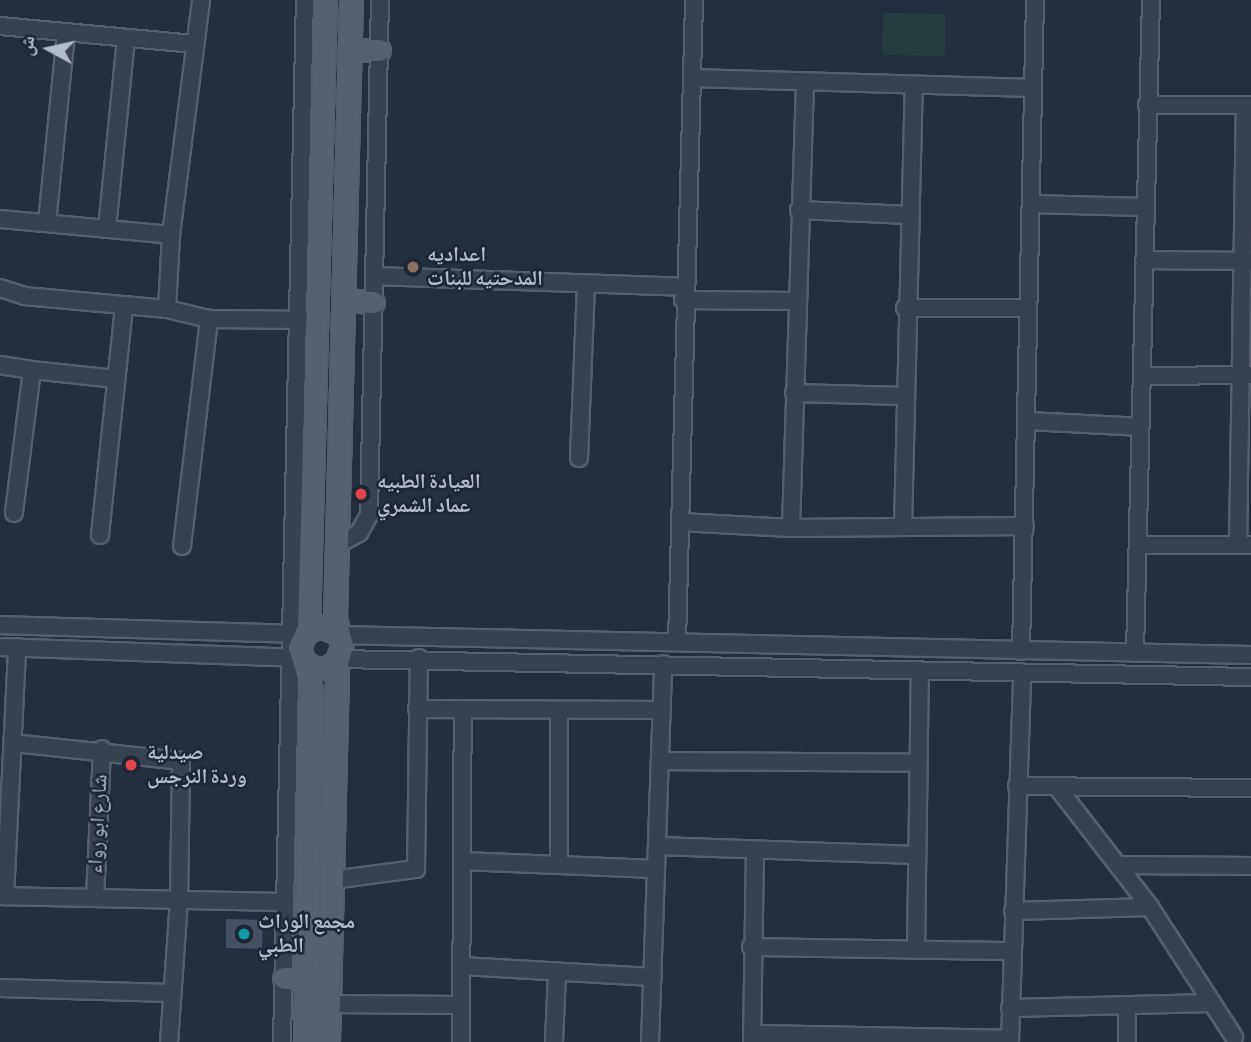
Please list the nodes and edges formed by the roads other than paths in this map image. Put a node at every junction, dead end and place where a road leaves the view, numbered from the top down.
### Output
1 (201, 0) edge
2 (305, 0) edge
3 (326, 0) edge
4 (351, 0) edge
5 (380, 0) edge
6 (694, 0) edge
7 (1035, 0) edge
8 (1151, 0) edge
9 (0, 26) edge
10 (66, 32) junction
11 (314, 39) junction
12 (126, 40) junction
13 (195, 44) junction
14 (350, 50) junction
15 (379, 50) junction
16 (692, 78) junction
17 (805, 83) junction
18 (914, 85) junction
19 (1033, 88) junction
20 (1147, 105) junction
21 (1248, 105) edge
22 (322, 120) junction
23 (348, 126) junction
24 (322, 149) junction
25 (347, 157) junction
26 (1031, 204) junction
27 (1145, 207) junction
28 (799, 210) junction
29 (909, 215) junction
30 (0, 219) edge
31 (47, 223) junction
32 (107, 229) junction
33 (171, 235) junction
34 (1144, 260) junction
35 (1247, 261) edge
36 (374, 276) junction
37 (586, 284) junction
38 (0, 288) edge
39 (684, 294) junction
40 (343, 300) junction
41 (796, 301) junction
42 (373, 302) junction
43 (124, 305) junction
44 (905, 308) junction
45 (1028, 308) junction
46 (167, 309) junction
47 (209, 319) junction
48 (308, 320) junction
49 (0, 365) edge
50 (32, 370) junction
51 (1247, 375) edge
52 (1142, 376) junction
53 (115, 379) junction
54 (794, 393) junction
55 (904, 396) junction
56 (1027, 421) junction
57 (1140, 427) junction
58 (579, 458) dead end
59 (14, 513) dead end
60 (680, 522) junction
61 (1025, 526) junction
62 (903, 527) junction
63 (791, 528) junction
64 (100, 535) dead end
65 (337, 545) junction
66 (1138, 545) junction
67 (1245, 545) edge
68 (182, 546) dead end
69 (0, 625) edge
70 (302, 632) junction
71 (337, 634) junction
72 (470, 640) junction
73 (677, 642) junction
74 (786, 643) junction
75 (830, 644) junction
76 (0, 647) edge
77 (17, 647) junction
78 (1021, 651) junction
79 (1135, 653) junction
80 (1245, 655) edge
81 (419, 658) junction
82 (299, 659) junction
83 (469, 659) junction
84 (338, 660) junction
85 (663, 664) junction
86 (786, 668) junction
87 (831, 668) junction
88 (920, 671) junction
89 (1022, 673) junction
90 (1245, 677) edge
91 (417, 709) junction
92 (463, 709) junction
93 (559, 710) junction
94 (662, 710) junction
95 (13, 743) junction
96 (102, 749) junction
97 (660, 761) junction
98 (916, 763) junction
99 (1017, 786) junction
100 (1057, 787) junction
101 (1251, 788) edge
102 (5, 791) edge
103 (658, 846) junction
104 (755, 852) junction
105 (916, 856) junction
106 (462, 861) junction
107 (559, 863) junction
108 (1119, 866) junction
109 (1251, 866) edge
110 (655, 869) junction
111 (331, 880) junction
112 (3, 896) edge
113 (95, 898) junction
114 (179, 900) junction
115 (285, 902) junction
116 (1150, 907) junction
117 (1013, 911) junction
118 (751, 947) junction
119 (916, 950) junction
120 (1012, 951) junction
121 (461, 966) junction
122 (557, 972) junction
123 (653, 977) junction
124 (284, 978) junction
125 (306, 978) junction
126 (0, 988) edge
127 (170, 993) junction
128 (1212, 1003) junction
129 (329, 1004) junction
130 (461, 1005) junction
131 (1127, 1005) junction
132 (1010, 1008) junction
133 (1234, 1037) dead end
134 (752, 1038) edge
135 (1010, 1040) edge
136 (169, 1042) edge
137 (282, 1042) edge
138 (304, 1042) edge
139 (328, 1042) edge
140 (461, 1042) edge
141 (554, 1042) edge
142 (650, 1042) edge
143 (1127, 1042) edge

1 - 13 street
2 - 11 street
3 - 11 main road
4 - 14 main road
5 - 15 street
6 - 16 street
7 - 19 street
8 - 20 street
9 - 10 street
10 - 12 street
10 - 31 street
11 - 22 main road
11 - 48 street
12 - 13 street
12 - 32 street
13 - 33 street
14 - 15 main road
14 - 23 main road
15 - 36 street
16 - 17 street
16 - 39 street
17 - 18 street
17 - 28 street
18 - 19 street
18 - 29 street
19 - 26 street
20 - 21 street
20 - 27 street
21 - 35 street
22 - 23 main road
22 - 24 main road
23 - 25 main road
24 - 25 main road
24 - 48 main road
25 - 40 main road
26 - 27 street
26 - 45 street
27 - 34 street
28 - 29 street
28 - 41 street
29 - 44 street
30 - 31 street
31 - 32 street
32 - 33 street
33 - 46 street
34 - 35 street
34 - 52 street
35 - 51 street
36 - 37 street
36 - 42 street
37 - 39 street
37 - 58 street
38 - 43 street
39 - 41 street
39 - 60 street
40 - 42 main road
40 - 65 main road
41 - 54 street
42 - 65 street
43 - 46 street
43 - 53 street
44 - 45 street
44 - 55 street
45 - 56 street
46 - 47 street
47 - 48 street
47 - 68 street
48 - 70 main road
49 - 50 street
50 - 53 street
50 - 59 street
51 - 52 street
51 - 67 street
52 - 57 street
53 - 64 street
54 - 55 street
54 - 63 street
55 - 62 street
56 - 57 street
56 - 61 street
57 - 66 street
60 - 63 street
60 - 73 street
61 - 62 street
61 - 78 street
62 - 63 street
65 - 71 main road
66 - 67 street
66 - 79 street
69 - 70 street
70 - 71 main road
70 - 82 main road
71 - 72 street
71 - 84 main road
72 - 73 street
72 - 83 street
73 - 74 street
74 - 75 street
74 - 86 street
75 - 78 street
75 - 87 street
76 - 77 street
77 - 82 street
77 - 95 street
78 - 79 street
79 - 80 street
80 - 90 street
81 - 83 street
81 - 84 street
81 - 91 street
82 - 84 main road
82 - 115 street
82 - 125 main road
83 - 85 street
84 - 111 main road
85 - 86 street
85 - 94 street
86 - 87 street
87 - 88 street
88 - 89 street
88 - 98 street
89 - 90 street
89 - 99 street
91 - 92 street
91 - 111 street
92 - 93 street
92 - 106 street
93 - 94 street
93 - 107 street
94 - 97 street
95 - 96 street
95 - 102 street
96 - 113 street, شارع ابو رواء
96 - 114 street
97 - 98 street
97 - 103 street
98 - 105 street
99 - 100 street
99 - 117 street
100 - 101 street
100 - 108 street
102 - 112 street
103 - 104 street
103 - 110 street
104 - 105 street
104 - 118 street
105 - 119 street
106 - 107 street
106 - 121 street
107 - 110 street
108 - 109 street
108 - 116 street
110 - 123 street
111 - 129 main road
112 - 113 street
113 - 114 street
114 - 115 street
114 - 127 street
115 - 124 street
116 - 117 street
116 - 128 street
117 - 120 street
118 - 119 street
118 - 134 street
119 - 120 street
120 - 132 street
121 - 122 street
121 - 130 street
122 - 123 street
122 - 141 street
123 - 142 street
124 - 125 main road
124 - 137 street
125 - 138 main road
126 - 127 street
127 - 136 street
128 - 131 street
128 - 133 street
129 - 130 street
129 - 139 main road
130 - 140 street
131 - 132 street
131 - 143 street
132 - 135 street
134 - 135 street

